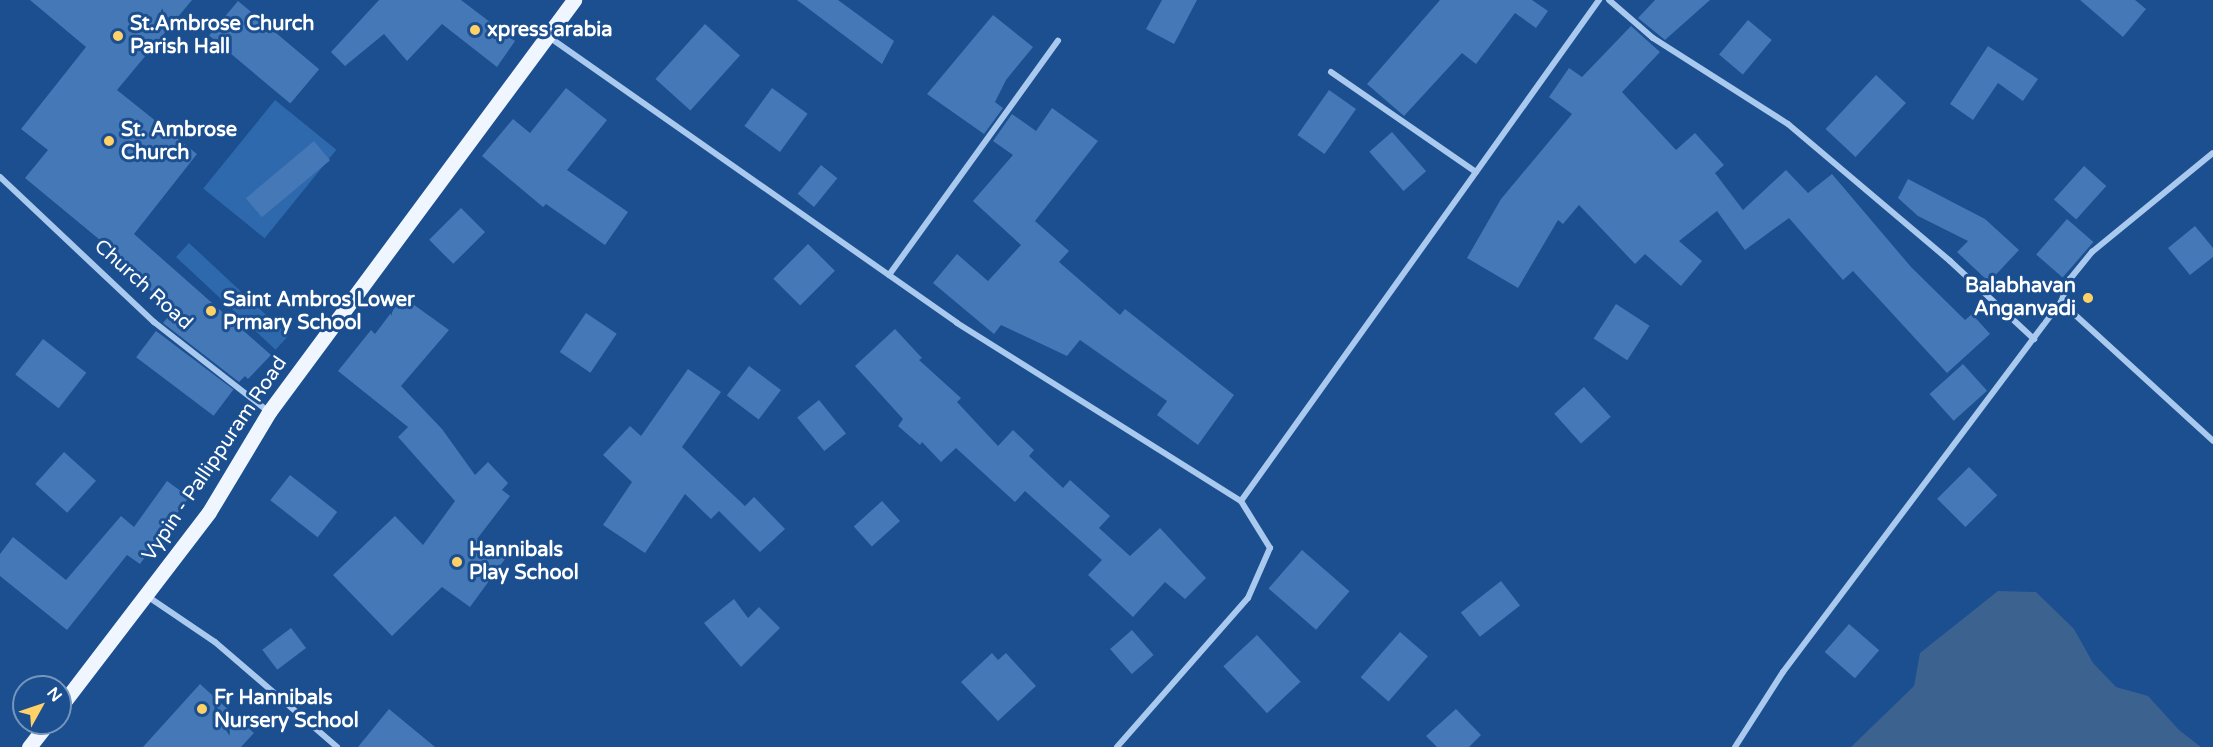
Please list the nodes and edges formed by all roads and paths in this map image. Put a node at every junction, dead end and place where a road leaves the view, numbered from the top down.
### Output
1 (574, 0) edge
2 (1599, 0) edge
3 (1609, 0) edge
4 (545, 34) junction
5 (1058, 41) dead end
6 (1331, 72) dead end
7 (2213, 153) edge
8 (1476, 172) junction
9 (0, 177) edge
10 (889, 275) junction
11 (2061, 302) junction
12 (2034, 339) junction
13 (269, 412) junction
14 (2213, 441) edge
15 (1241, 501) junction
16 (146, 595) junction
17 (72, 691) edge
18 (38, 735) edge
19 (29, 747) edge
20 (337, 747) edge
21 (1117, 747) edge
22 (1734, 747) edge

1 - 4 main road, Vypin - Pallippuram Road
2 - 8 street
3 - 12 street
4 - 10 street
4 - 13 main road, Vypin - Pallippuram Road
5 - 10 street
6 - 8 street
7 - 11 street
8 - 15 street
9 - 13 street, Church Road
10 - 15 street
11 - 12 street
11 - 14 street
12 - 22 street
13 - 16 main road, Vypin - Pallippuram Road
15 - 21 street
16 - 17 main road, Vypin - Pallippuram Road
16 - 20 street
18 - 19 main road

